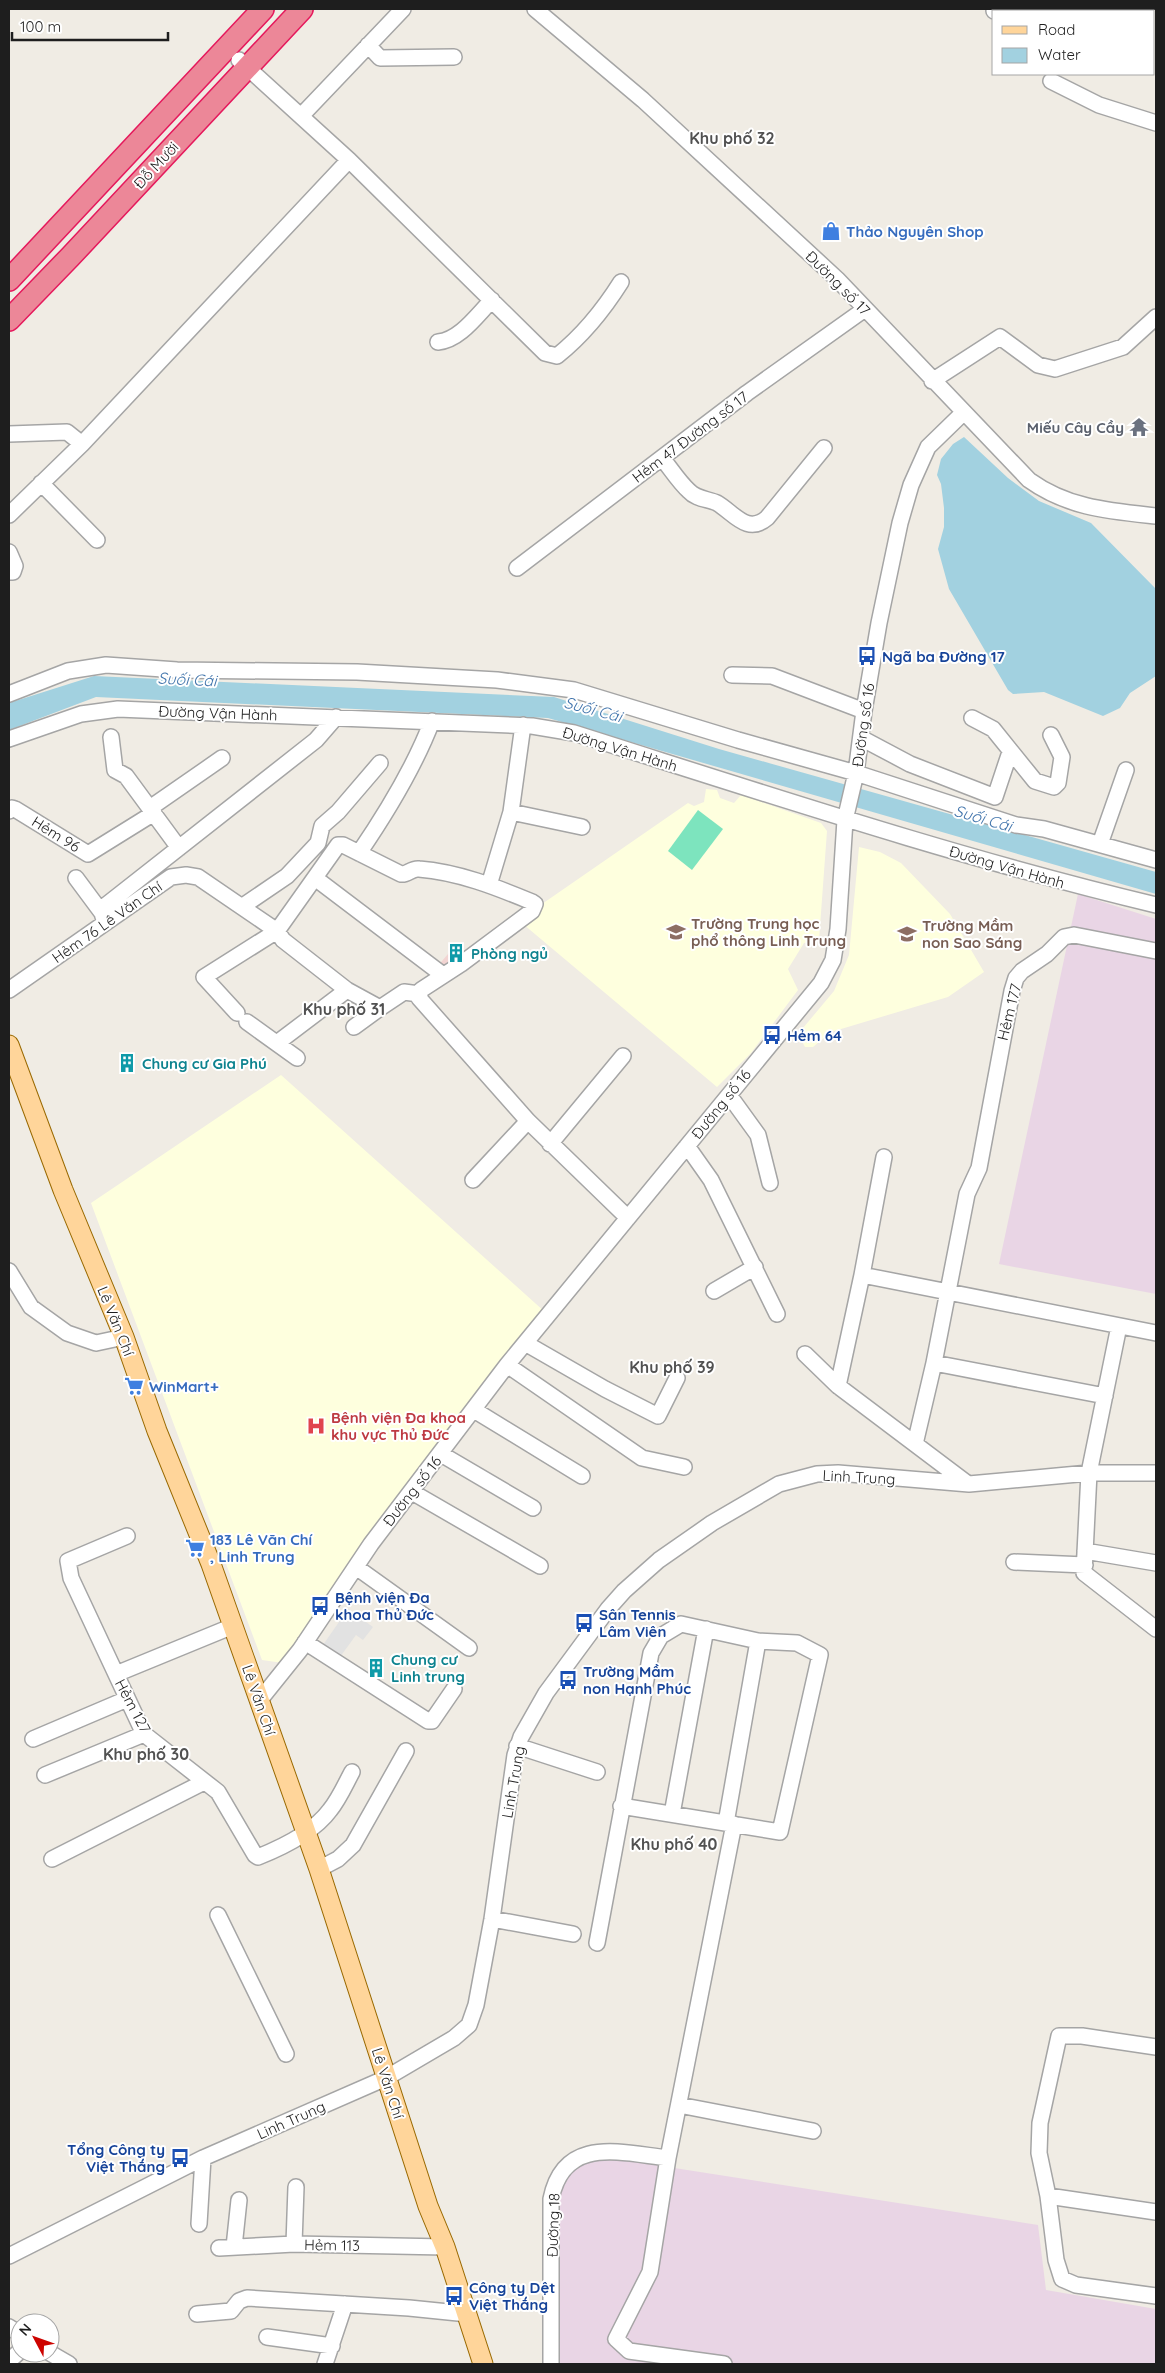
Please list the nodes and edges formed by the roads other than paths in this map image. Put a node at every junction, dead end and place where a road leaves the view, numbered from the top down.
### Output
1 (246, 9) edge
2 (263, 9) edge
3 (288, 9) edge
4 (302, 9) edge
5 (403, 9) edge
6 (535, 9) edge
7 (1117, 9) edge
8 (1134, 9) edge
9 (368, 45) junction
10 (454, 58) dead end
11 (243, 63) junction
12 (1051, 80) dead end
13 (300, 116) junction
14 (1156, 123) edge
15 (349, 160) junction
16 (9, 263) edge
17 (9, 280) edge
18 (621, 282) dead end
19 (492, 300) junction
20 (9, 304) edge
21 (865, 309) junction
22 (1156, 318) edge
23 (9, 320) edge
24 (438, 342) dead end
25 (932, 381) junction
26 (963, 413) junction
27 (9, 434) edge
28 (82, 444) junction
29 (824, 448) dead end
30 (662, 458) junction
31 (41, 482) junction
32 (9, 515) edge
33 (1156, 516) edge
34 (97, 540) dead end
35 (9, 552) edge
36 (517, 568) dead end
37 (9, 572) edge
38 (732, 676) dead end
39 (9, 694) edge
40 (864, 711) junction
41 (336, 717) junction
42 (972, 718) dead end
43 (432, 721) junction
44 (523, 725) junction
45 (1051, 735) dead end
46 (111, 737) dead end
47 (861, 738) junction
48 (9, 739) edge
49 (1010, 752) junction
50 (222, 758) dead end
51 (380, 763) dead end
52 (1126, 770) dead end
53 (855, 778) junction
54 (9, 811) edge
55 (152, 811) junction
56 (511, 812) junction
57 (846, 815) junction
58 (582, 827) dead end
59 (1100, 844) junction
60 (179, 848) junction
61 (359, 853) junction
62 (1156, 860) edge
63 (76, 878) dead end
64 (315, 878) junction
65 (489, 885) junction
66 (243, 906) junction
67 (1156, 906) edge
68 (104, 918) junction
69 (277, 931) junction
70 (1156, 951) edge
71 (443, 975) junction
72 (9, 990) edge
73 (347, 990) junction
74 (419, 994) junction
75 (380, 1008) junction
76 (354, 1028) dead end
77 (277, 1043) junction
78 (9, 1044) edge
79 (623, 1056) dead end
80 (297, 1058) dead end
81 (729, 1095) junction
82 (528, 1121) junction
83 (550, 1144) junction
84 (687, 1146) junction
85 (884, 1157) dead end
86 (473, 1180) dead end
87 (770, 1183) dead end
88 (628, 1218) junction
89 (756, 1267) junction
90 (9, 1271) edge
91 (862, 1275) junction
92 (714, 1291) dead end
93 (949, 1293) junction
94 (777, 1314) dead end
95 (1119, 1326) junction
96 (1156, 1333) edge
97 (124, 1337) junction
98 (525, 1343) junction
99 (805, 1354) dead end
100 (934, 1363) junction
101 (507, 1365) junction
102 (677, 1378) dead end
103 (838, 1386) junction
104 (1106, 1396) junction
105 (474, 1410) junction
106 (915, 1444) junction
107 (441, 1454) junction
108 (684, 1467) dead end
109 (1090, 1473) junction
110 (1156, 1473) edge
111 (582, 1476) dead end
112 (969, 1484) junction
113 (412, 1492) junction
114 (533, 1508) dead end
115 (127, 1536) dead end
116 (1085, 1558) junction
117 (1014, 1562) dead end
118 (1156, 1563) edge
119 (540, 1566) dead end
120 (356, 1567) junction
121 (233, 1626) junction
122 (706, 1629) junction
123 (1156, 1629) edge
124 (758, 1641) junction
125 (305, 1642) junction
126 (469, 1648) dead end
127 (116, 1674) junction
128 (454, 1689) dead end
129 (127, 1699) junction
130 (259, 1701) junction
131 (144, 1734) junction
132 (33, 1739) dead end
133 (517, 1746) junction
134 (406, 1751) dead end
135 (352, 1772) dead end
136 (597, 1772) dead end
137 (45, 1775) dead end
138 (204, 1782) junction
139 (621, 1806) junction
140 (672, 1814) junction
141 (730, 1824) junction
142 (306, 1832) junction
143 (52, 1859) dead end
144 (319, 1869) junction
145 (218, 1915) dead end
146 (492, 1919) junction
147 (573, 1934) dead end
148 (597, 1943) dead end
149 (1156, 2047) edge
150 (286, 2054) dead end
151 (386, 2078) junction
152 (679, 2105) junction
153 (813, 2131) dead end
154 (203, 2158) junction
155 (668, 2158) junction
156 (296, 2186) dead end
157 (1048, 2196) junction
158 (240, 2200) dead end
159 (1156, 2212) edge
160 (199, 2224) dead end
161 (294, 2244) junction
162 (445, 2247) junction
163 (9, 2256) edge
164 (1156, 2296) edge
165 (345, 2304) junction
166 (197, 2314) dead end
167 (468, 2314) junction
168 (267, 2337) dead end
169 (332, 2346) junction
170 (325, 2364) edge
171 (483, 2364) edge
172 (551, 2364) edge
173 (724, 2364) edge

1 - 16 highway
2 - 17 highway, Đỗ Mười
3 - 11 highway, Đỗ Mười
4 - 11 highway, Đỗ Mười
5 - 9 street
6 - 21 street, Đường số 17
7 - 8 street
9 - 10 street
9 - 13 street
11 - 13 street
11 - 20 highway, Đỗ Mười
11 - 23 highway, Đỗ Mười
12 - 14 street
13 - 15 street
15 - 19 street
15 - 28 street
18 - 19 street
19 - 24 street
21 - 25 street, Đường số 17
21 - 30 street, Hẻm 47 Đường số 17
22 - 25 street
25 - 26 street, Đường số 17
26 - 33 street, Đường số 17
26 - 40 street, Đường số 16
27 - 28 street
28 - 31 street
29 - 30 street
30 - 36 street, Hẻm 47 Đường số 17
31 - 32 street
31 - 34 street
35 - 37 street
38 - 40 street
39 - 53 street
40 - 47 street, Đường số 16
41 - 43 street, Đường Vận Hành
41 - 48 street, Đường Vận Hành
41 - 60 street
42 - 49 street
43 - 44 street, Đường Vận Hành
43 - 61 street
44 - 56 street
44 - 57 street, Đường Vận Hành
45 - 49 street
46 - 55 street
47 - 49 street
47 - 53 street, Đường số 16
50 - 55 street
51 - 66 street
52 - 59 street
53 - 57 street, Đường số 16
53 - 59 street
54 - 55 street, Hẻm 96
55 - 60 street
56 - 58 street
56 - 65 street
57 - 67 street, Đường Vận Hành
57 - 81 street, Đường số 16
59 - 62 street
60 - 68 street
61 - 64 street
61 - 65 street
63 - 68 street
64 - 69 street
64 - 71 street
65 - 71 street
66 - 68 street, Hẻm 76 Lê Văn Chí
66 - 69 street, Hẻm 76 Lê Văn Chí
68 - 72 street, Hẻm 76 Lê Văn Chí
69 - 73 street, Hẻm 76 Lê Văn Chí
69 - 77 street
70 - 93 street, Hẻm 177
71 - 74 street
73 - 75 street, Hẻm 76 Lê Văn Chí
73 - 77 street
74 - 75 street
74 - 82 street
75 - 76 street
77 - 80 street
78 - 97 main road, Lê Văn Chí
79 - 83 street
81 - 84 street, Đường số 16
81 - 87 street
82 - 83 street
82 - 86 street
83 - 88 street
84 - 88 street, Đường số 16
84 - 89 street
85 - 91 street
88 - 98 street, Đường số 16
89 - 92 street
89 - 94 street
90 - 97 street
91 - 93 street
91 - 103 street
93 - 95 street
93 - 100 street, Hẻm 177
95 - 96 street
95 - 104 street
97 - 121 main road, Lê Văn Chí
98 - 101 street, Đường số 16
98 - 102 street
99 - 103 street
100 - 104 street
100 - 106 street, Hẻm 177
101 - 105 street, Đường số 16
101 - 108 street
103 - 106 street
104 - 109 street
105 - 107 street, Đường số 16
105 - 111 street
106 - 112 street
107 - 113 street, Đường số 16
107 - 114 street
109 - 110 street, Linh Trung
109 - 112 street, Linh Trung
109 - 116 street
112 - 133 street, Linh Trung
113 - 119 street
113 - 120 street, Đường số 16
115 - 127 street, Hẻm 127
116 - 117 street
116 - 118 street
116 - 123 street
120 - 125 street, Đường số 16
120 - 126 street
121 - 127 street
121 - 130 main road, Lê Văn Chí
122 - 124 street
122 - 139 street
122 - 140 street
124 - 141 street
124 - 141 street
125 - 128 street
125 - 130 street, Đường số 16
127 - 129 street, Hẻm 127
129 - 131 street, Hẻm 127
129 - 132 street
130 - 142 main road, Lê Văn Chí
131 - 137 street
131 - 138 street, Hẻm 127
133 - 136 street
133 - 146 street, Linh Trung
134 - 144 street
135 - 142 street
138 - 142 street, Hẻm 127
138 - 143 street
139 - 140 street
139 - 148 street
140 - 141 street
141 - 152 street
142 - 144 main road, Lê Văn Chí
144 - 151 main road, Lê Văn Chí
145 - 150 street
146 - 147 street
146 - 151 street, Linh Trung
149 - 157 street
151 - 154 street, Linh Trung
151 - 162 main road, Lê Văn Chí
152 - 153 street
152 - 155 street
154 - 160 street
154 - 163 street, Linh Trung
155 - 172 street, Đường 18
155 - 173 street
156 - 161 street
157 - 159 street
157 - 164 street
158 - 161 street, Hẻm 113
161 - 162 street, Hẻm 113
162 - 167 main road, Lê Văn Chí
165 - 166 street
165 - 167 street
165 - 169 street
167 - 171 main road, Lê Văn Chí
168 - 169 street
169 - 170 street

